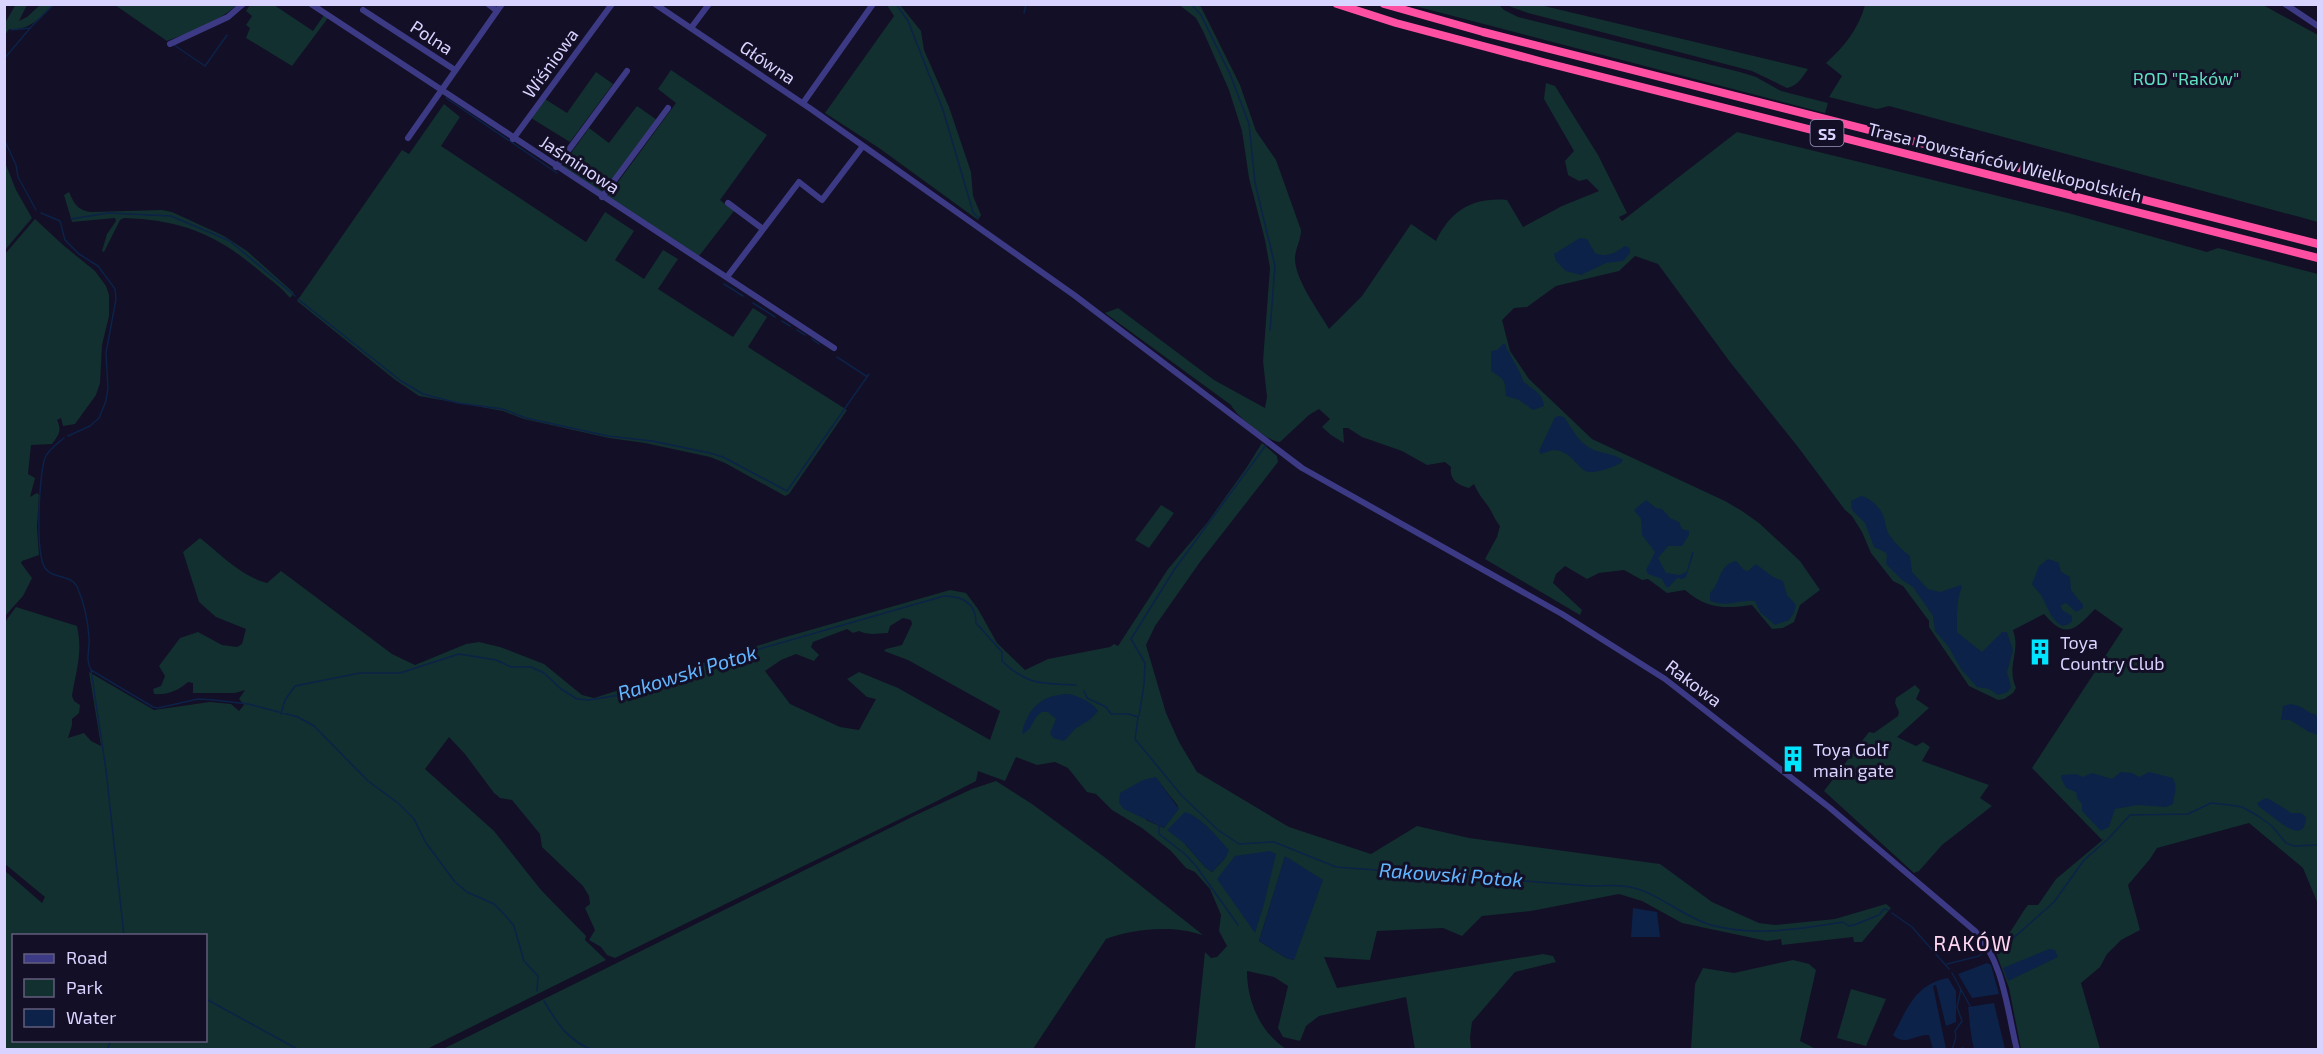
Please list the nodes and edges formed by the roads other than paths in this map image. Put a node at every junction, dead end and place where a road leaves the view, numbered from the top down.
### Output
1 (243, 4) edge
2 (311, 4) edge
3 (488, 4) edge
4 (502, 4) edge
5 (612, 4) edge
6 (656, 4) edge
7 (709, 4) edge
8 (873, 4) edge
9 (1337, 4) edge
10 (1384, 4) edge
11 (2285, 4) edge
12 (363, 10) dead end
13 (497, 11) junction
14 (2319, 26) edge
15 (691, 28) junction
16 (170, 44) dead end
17 (455, 70) junction
18 (627, 71) dead end
19 (441, 90) junction
20 (803, 103) junction
21 (668, 108) dead end
22 (408, 138) dead end
23 (513, 139) junction
24 (863, 146) junction
25 (556, 167) junction
26 (602, 196) junction
27 (728, 202) dead end
28 (763, 229) junction
29 (2319, 244) edge
30 (2319, 258) edge
31 (727, 277) junction
32 (834, 348) dead end
33 (1258, 434) joint
34 (2017, 1050) edge

1 - 16 street
2 - 19 street, Jaśminowa
3 - 13 street
4 - 13 street, Polna
5 - 23 street, Wiśniowa
6 - 15 street, Główna
7 - 15 street
8 - 20 street
9 - 30 highway, Trasa Powstańców Wielkopolskich / S5
10 - 29 highway, Trasa Powstańców Wielkopolskich / S5
11 - 14 street
12 - 17 street, Polna
13 - 17 street, Polna
15 - 20 street, Główna
17 - 19 street, Polna
18 - 25 street
19 - 22 street, Polna
19 - 23 street, Jaśminowa
20 - 24 street, Główna
21 - 26 street
23 - 25 street, Jaśminowa
24 - 28 street
24 - 33 street, Główna
25 - 26 street, Jaśminowa
26 - 31 street, Jaśminowa
27 - 28 street
28 - 31 street
31 - 32 street, Jaśminowa
33 - 34 street, Rakowa

